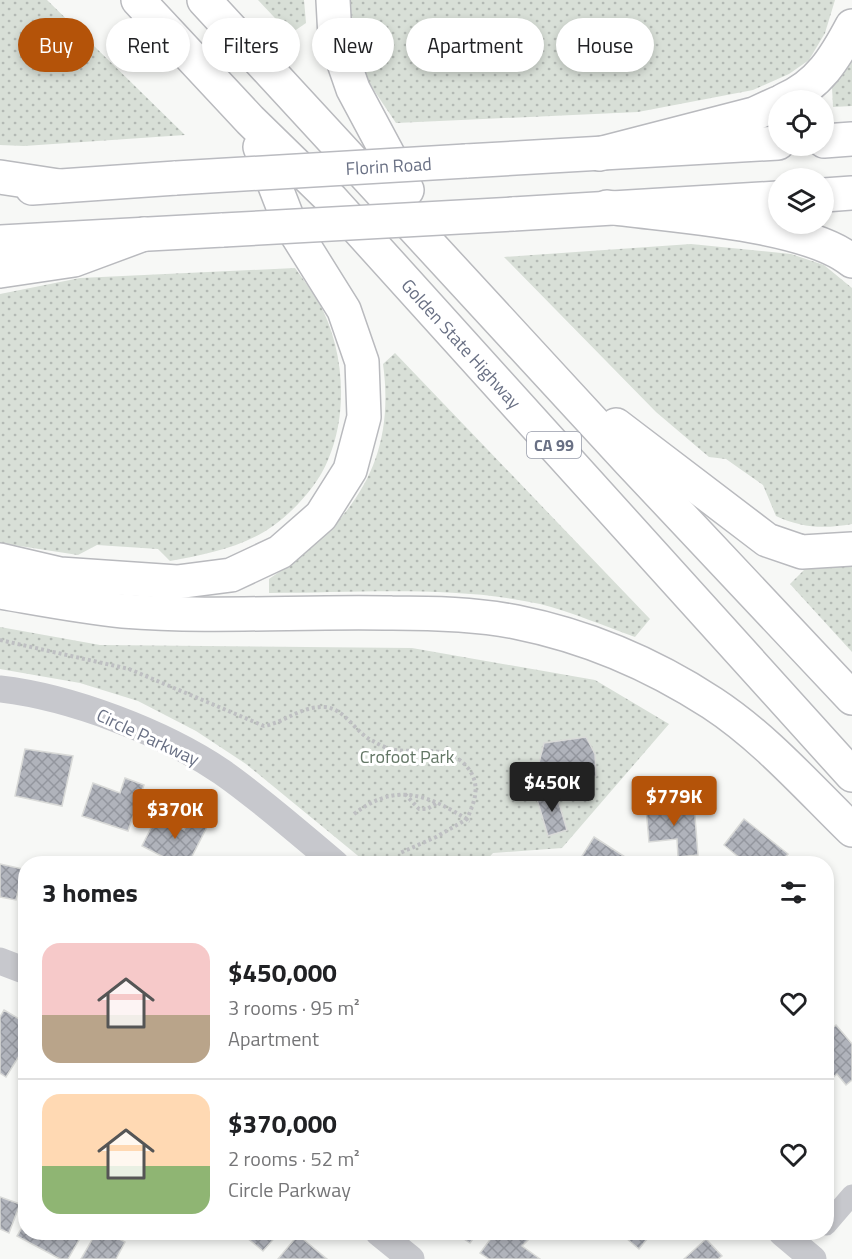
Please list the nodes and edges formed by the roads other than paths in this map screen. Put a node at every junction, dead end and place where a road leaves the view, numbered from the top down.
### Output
1 (138, 0) edge
2 (204, 0) edge
3 (333, 0) edge
4 (852, 26) edge
5 (802, 90) edge
6 (768, 108) edge
7 (250, 120) junction
8 (852, 139) edge
9 (834, 140) edge
10 (768, 144) edge
11 (599, 154) junction
12 (0, 177) edge
13 (59, 186) junction
14 (0, 190) edge
15 (852, 193) edge
16 (834, 194) edge
17 (768, 199) edge
18 (607, 207) junction
19 (144, 234) junction
20 (0, 242) edge
21 (444, 261) junction
22 (852, 261) edge
23 (0, 272) edge
24 (548, 374) junction
25 (852, 549) edge
26 (0, 560) edge
27 (0, 592) edge
28 (0, 689) edge
29 (852, 698) edge
30 (852, 775) edge
31 (852, 830) edge
32 (326, 856) edge
33 (0, 961) edge
34 (18, 968) edge
35 (852, 1195) edge
36 (834, 1216) edge
37 (388, 1240) edge
38 (792, 1240) edge
39 (809, 1251) edge
40 (411, 1259) edge

1 - 7 main road, Golden State Highway / CA 99
2 - 21 main road, CA 99
3 - 21 main road
4 - 5 main road
6 - 11 main road
7 - 26 main road
7 - 30 main road, Golden State Highway / CA 99
8 - 9 main road
10 - 11 main road, Florin Road
11 - 13 main road, Florin Road, bridge
12 - 13 main road
13 - 14 main road, Florin Road
15 - 16 main road
17 - 18 main road
18 - 19 main road, bridge
18 - 22 main road
19 - 20 main road
19 - 23 main road
21 - 24 main road, CA 99
24 - 25 main road
24 - 29 main road, CA 99
27 - 31 main road
28 - 32 street, Circle Parkway
33 - 34 street
35 - 36 street
37 - 40 street
38 - 39 street

